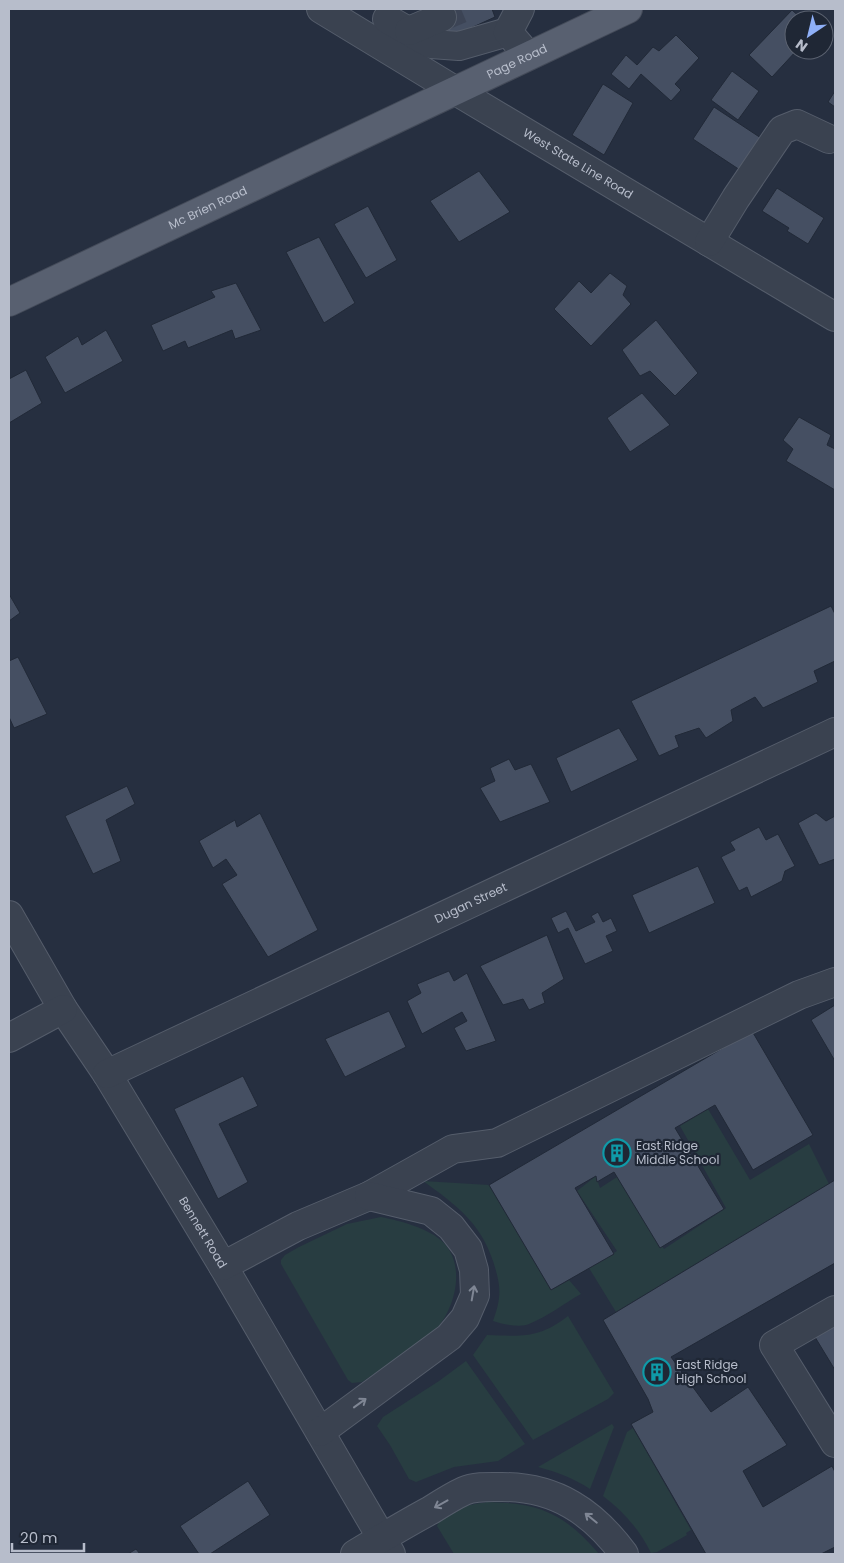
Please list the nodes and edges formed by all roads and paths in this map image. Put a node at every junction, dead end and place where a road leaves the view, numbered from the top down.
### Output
1 (321, 9) edge
2 (627, 9) edge
3 (442, 17) tunnel mouth
4 (514, 20) edge
5 (391, 25) edge
6 (529, 56) junction
7 (456, 91) junction
8 (407, 112) joint
9 (829, 139) dead end
10 (709, 242) junction
11 (9, 302) edge
12 (835, 317) edge
13 (835, 732) edge
14 (9, 915) edge
15 (835, 982) edge
16 (63, 1009) junction
17 (9, 1038) edge
18 (106, 1074) junction
19 (369, 1196) junction
20 (223, 1266) junction
21 (835, 1310) edge
22 (320, 1432) junction
23 (835, 1443) edge
24 (386, 1546) edge
25 (355, 1554) edge
26 (624, 1554) edge

1 - 5 street, West State Line Road
2 - 6 main road, Page Road
3 - 5 street
4 - 5 street
4 - 6 street
5 - 7 street, West State Line Road
6 - 7 main road, Page Road
7 - 8 main road, Page Road
7 - 10 street, West State Line Road
8 - 11 main road, Mc Brien Road
9 - 10 street
10 - 12 street, West State Line Road
13 - 18 street, Dugan Street
14 - 16 street, Bennett Road
15 - 19 street
16 - 17 street
16 - 18 street, Bennett Road
18 - 20 street, Bennett Road
19 - 20 street
22 -> 19 street
20 - 22 street, Bennett Road
21 - 23 street
22 - 24 street, Bennett Road
24 - 25 street
26 -> 24 street

